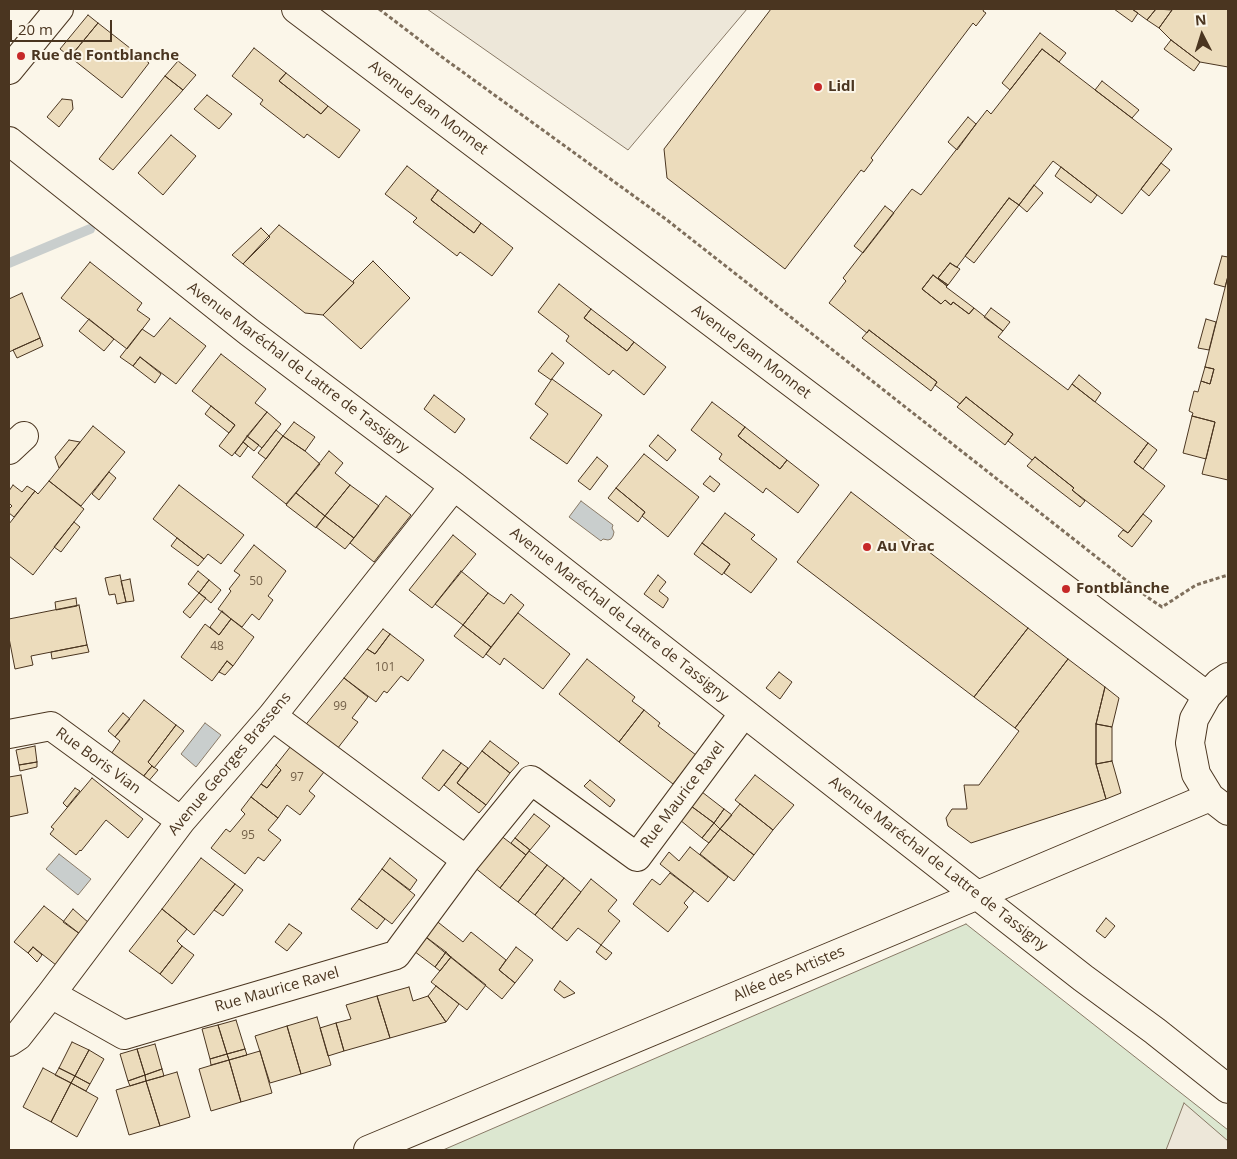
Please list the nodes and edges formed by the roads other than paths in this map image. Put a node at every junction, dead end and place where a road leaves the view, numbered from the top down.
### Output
1 (59, 9) edge
2 (296, 9) edge
3 (9, 70) edge
4 (9, 141) edge
5 (454, 486) junction
6 (1228, 678) edge
7 (1207, 696) junction
8 (744, 713) junction
9 (272, 716) junction
10 (9, 734) edge
11 (1219, 804) edge
12 (181, 820) junction
13 (466, 860) junction
14 (978, 896) junction
15 (51, 994) junction
16 (9, 1042) edge
17 (1228, 1090) edge
18 (368, 1150) edge

1 - 3 street
2 - 7 street, Avenue Jean Monnet
4 - 5 street, Avenue Maréchal de Lattre de Tassigny
5 - 8 street, Avenue Maréchal de Lattre de Tassigny
5 - 9 street, Avenue Georges Brassens
6 - 7 street
7 - 11 street
8 - 13 street, Rue Maurice Ravel
8 - 14 street, Avenue Maréchal de Lattre de Tassigny
9 - 12 street, Avenue Georges Brassens
9 - 13 street
10 - 12 street, Rue Boris Vian
11 - 14 street, Allée des Artistes
12 - 15 street, Avenue Georges Brassens
13 - 15 street, Rue Maurice Ravel
14 - 17 street, Avenue Maréchal de Lattre de Tassigny
14 - 18 street, Allée des Artistes
15 - 16 street, Avenue Georges Brassens

